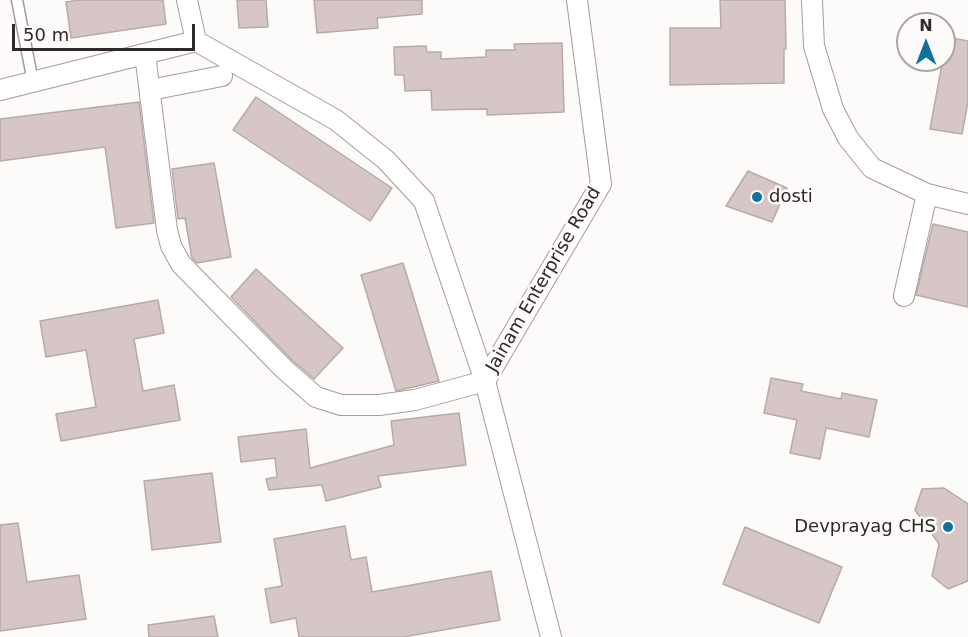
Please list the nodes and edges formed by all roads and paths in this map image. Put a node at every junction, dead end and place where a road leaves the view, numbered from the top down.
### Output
1 (17, 0) edge
2 (187, 0) edge
3 (577, 0) edge
4 (812, 0) edge
5 (196, 41) junction
6 (145, 54) junction
7 (222, 76) dead end
8 (33, 82) junction
9 (0, 90) edge
10 (150, 90) junction
11 (927, 194) junction
12 (968, 204) edge
13 (904, 296) dead end
14 (485, 381) junction
15 (551, 637) edge

1 - 8 lane
2 - 5 street
3 - 14 street, Jainam Enterprise Road
4 - 11 street
5 - 6 street
5 - 14 street
6 - 8 street
6 - 10 street
7 - 10 street
8 - 9 street
10 - 14 street
11 - 12 street
11 - 13 street
14 - 15 street

